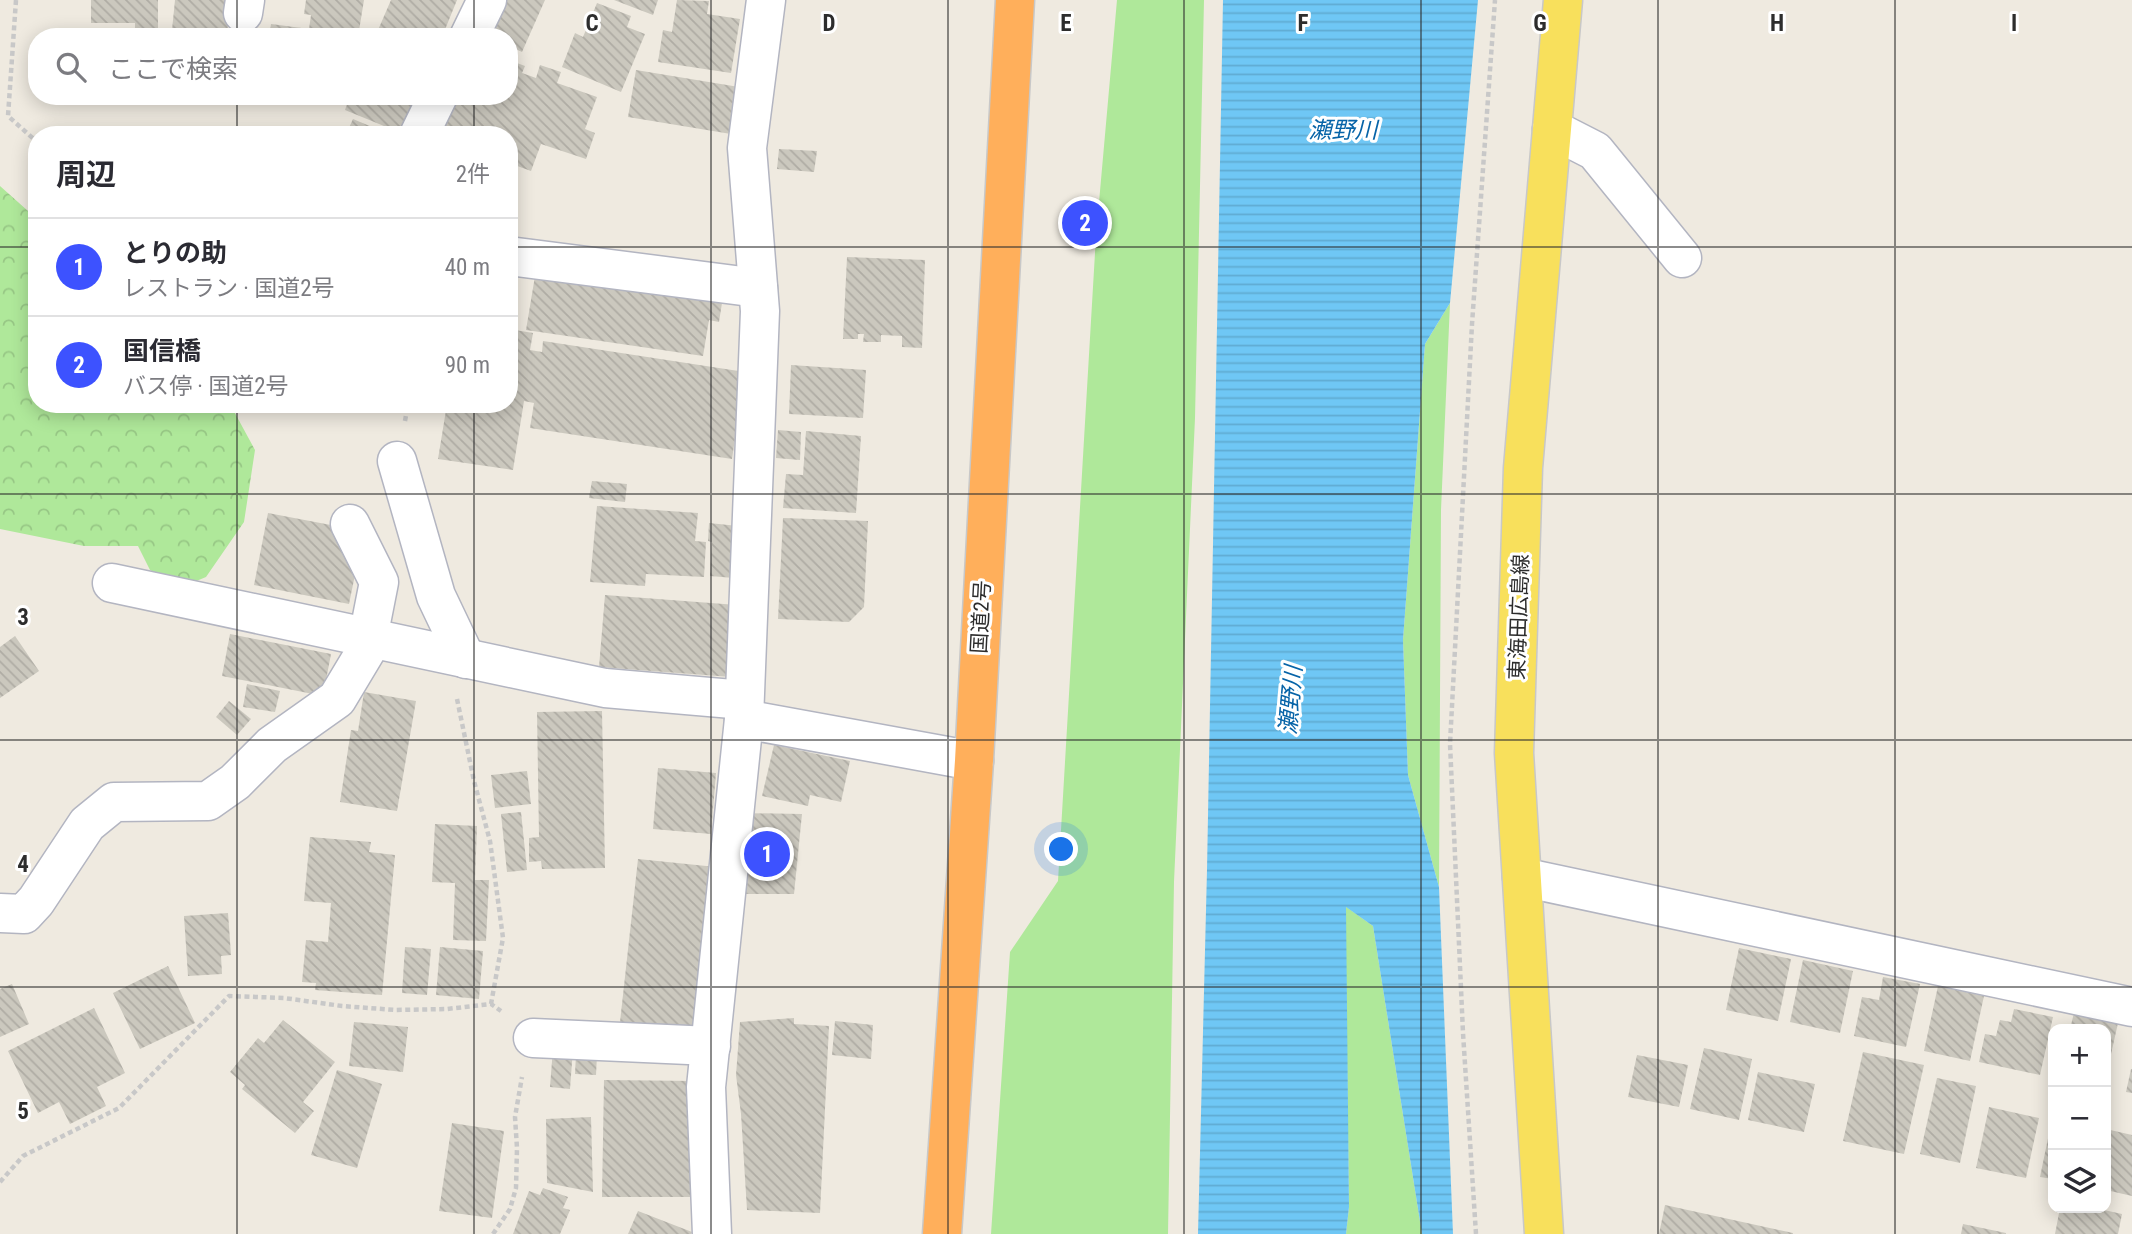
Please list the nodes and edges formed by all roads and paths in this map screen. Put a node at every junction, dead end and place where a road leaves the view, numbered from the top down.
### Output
1 (16, 0) edge
2 (487, 0) edge
3 (766, 0) edge
4 (1015, 0) edge
5 (1495, 0) edge
6 (1563, 0) edge
7 (473, 28) edge
8 (434, 105) edge
9 (423, 126) edge
10 (1552, 129) junction
11 (28, 134) edge
12 (518, 257) edge
13 (1682, 258) dead end
14 (758, 288) junction
15 (397, 461) dead end
16 (350, 524) dead end
17 (112, 583) dead end
18 (370, 638) junction
19 (456, 656) junction
20 (744, 709) junction
21 (974, 761) junction
22 (1522, 877) junction
23 (0, 913) edge
24 (2132, 1007) edge
25 (533, 1038) joint
26 (711, 1046) junction
27 (0, 1182) edge
28 (493, 1234) edge
29 (712, 1234) edge
30 (942, 1234) edge
31 (1476, 1234) edge
32 (1544, 1234) edge

1 - 11 path
2 - 7 street
3 - 14 street
4 - 21 highway, 国道2号
5 - 31 path
6 - 10 main road, 東海田広島線
8 - 9 street
10 - 13 street
10 - 22 main road, 東海田広島線
12 - 14 street
14 - 20 street
15 - 19 street
16 - 18 street
17 - 18 street
18 - 19 street
18 - 23 street
19 - 20 street
19 - 27 path
20 - 21 street
20 - 26 street
21 - 30 highway, 国道2号
22 - 24 street
22 - 32 main road, 東海田広島線
25 - 26 street
25 - 28 path
26 - 29 street

